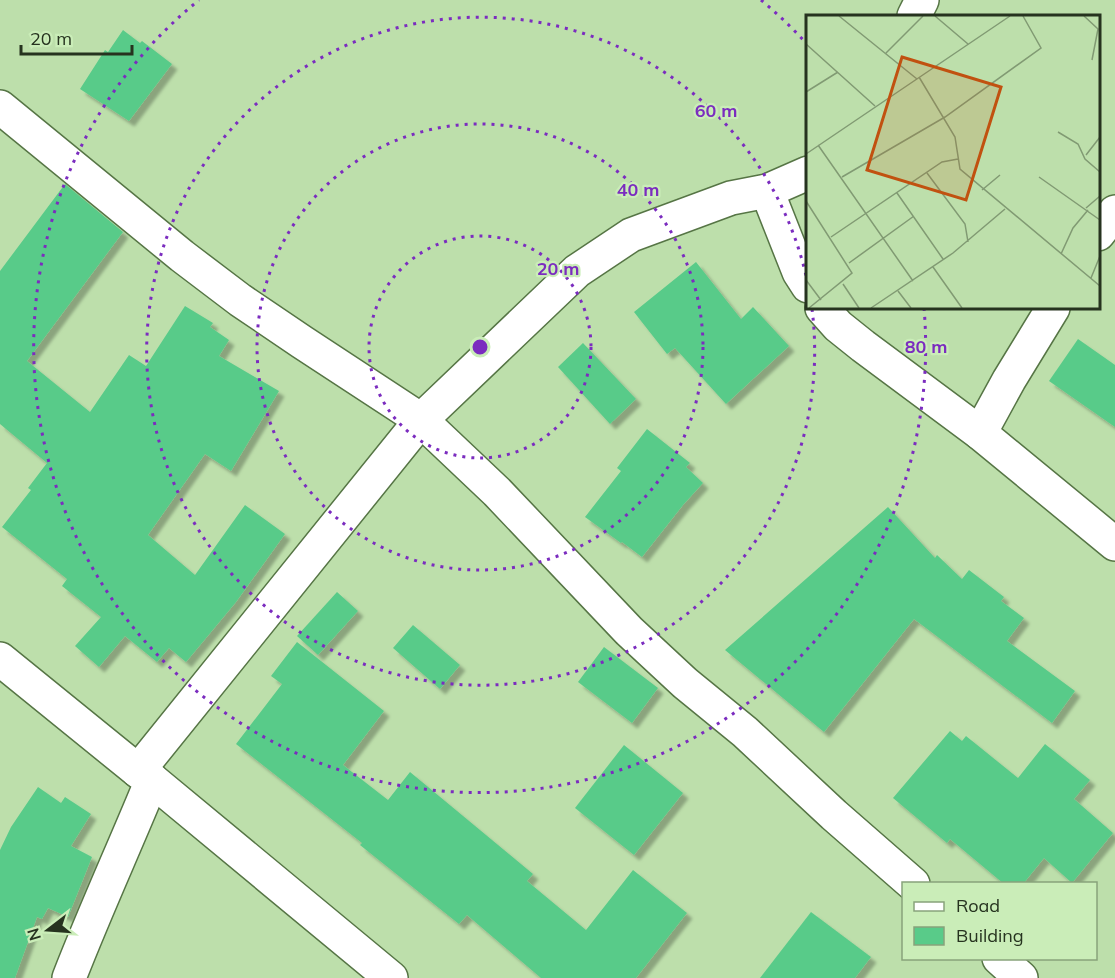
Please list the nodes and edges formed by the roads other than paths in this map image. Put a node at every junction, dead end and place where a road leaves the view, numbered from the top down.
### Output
1 (922, 0) edge
2 (914, 15) edge
3 (0, 107) edge
4 (806, 173) edge
5 (767, 191) junction
6 (1115, 212) edge
7 (1100, 231) edge
8 (806, 284) edge
9 (823, 309) edge
10 (1052, 309) edge
11 (421, 420) junction
12 (980, 433) junction
13 (1115, 544) edge
14 (0, 660) edge
15 (145, 775) junction
16 (911, 882) edge
17 (1001, 960) edge
18 (69, 978) edge
19 (391, 978) edge
20 (1021, 978) edge

1 - 2 street
3 - 11 street
4 - 5 street
5 - 8 street
5 - 11 street
6 - 7 street
9 - 12 street
10 - 12 street
11 - 15 street
11 - 16 street
12 - 13 street
14 - 15 street
15 - 18 street
15 - 19 street
17 - 20 street

